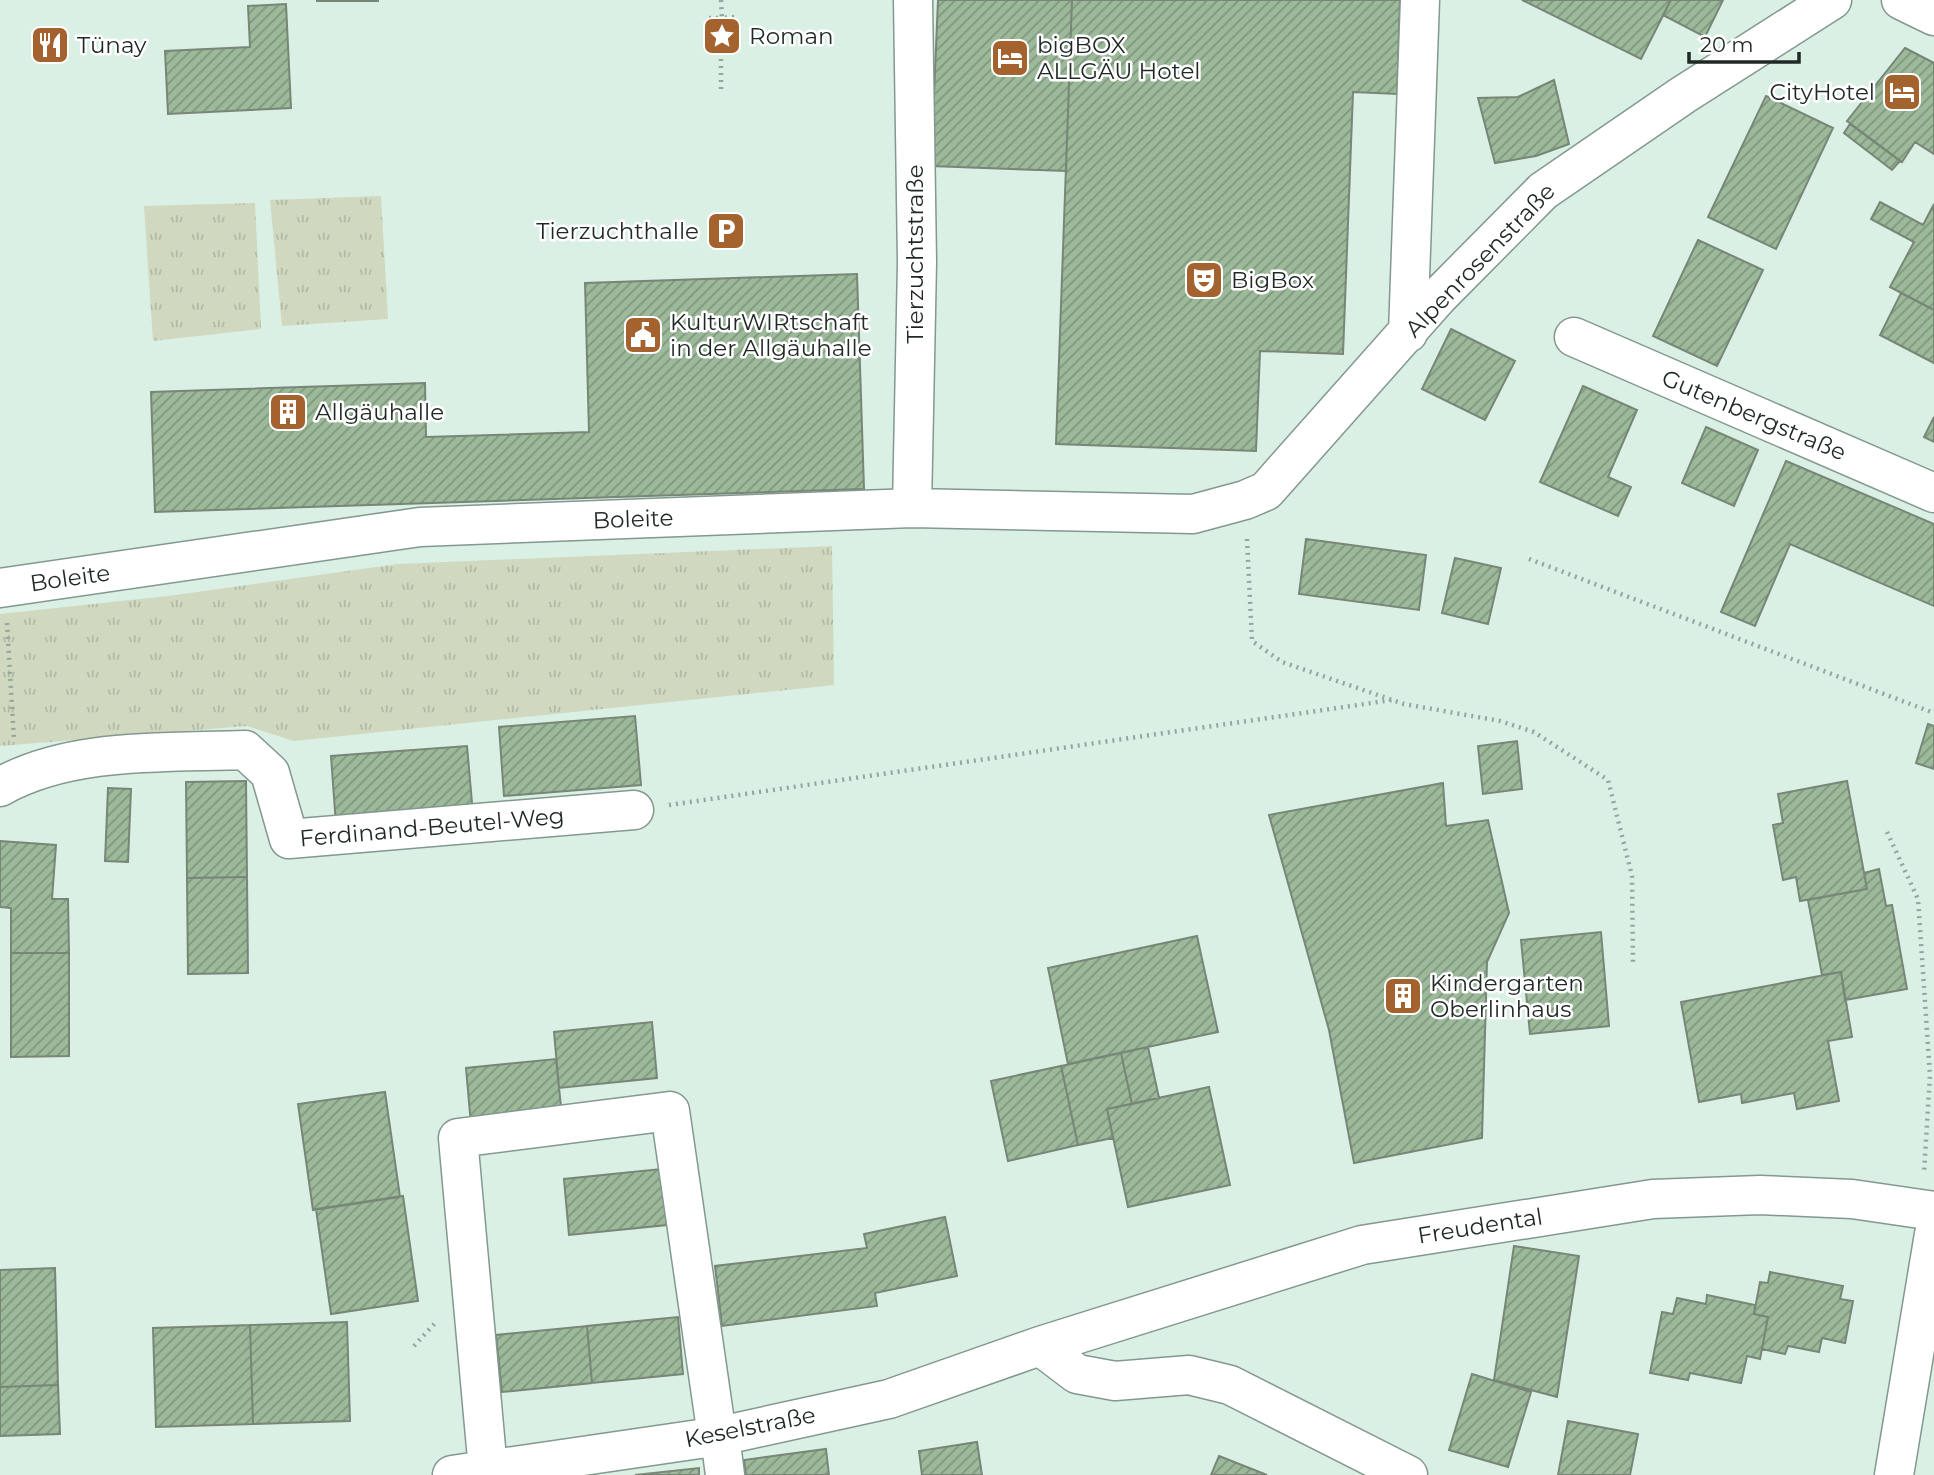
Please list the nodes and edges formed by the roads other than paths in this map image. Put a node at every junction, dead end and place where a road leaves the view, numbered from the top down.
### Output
1 (914, 0) edge
2 (1420, 0) edge
3 (1832, 0) edge
4 (1901, 0) edge
5 (1934, 16) edge
6 (1408, 334) junction
7 (1574, 337) dead end
8 (1934, 493) edge
9 (1256, 495) joint
10 (912, 508) junction
11 (2, 587) edge
12 (8, 782) edge
13 (634, 810) road end
14 (1930, 1218) edge
15 (1040, 1346) junction
16 (718, 1436) junction
17 (470, 1472) edge
18 (725, 1475) edge
19 (1408, 1475) edge
20 (1894, 1475) edge

1 - 10 street, Tierzuchtstraße
2 - 6 street
3 - 6 street, Alpenrosenstraße
4 - 5 street
6 - 9 street, Alpenrosenstraße
7 - 8 street, Gutenbergstraße
9 - 10 street, Boleite
10 - 11 street, Boleite
12 - 13 street, Ferdinand-Beutel-Weg
14 - 15 street, Freudental
14 - 20 street
15 - 16 street, Keselstraße
15 - 19 street
16 - 17 street, Keselstraße
16 - 17 street
16 - 18 street

